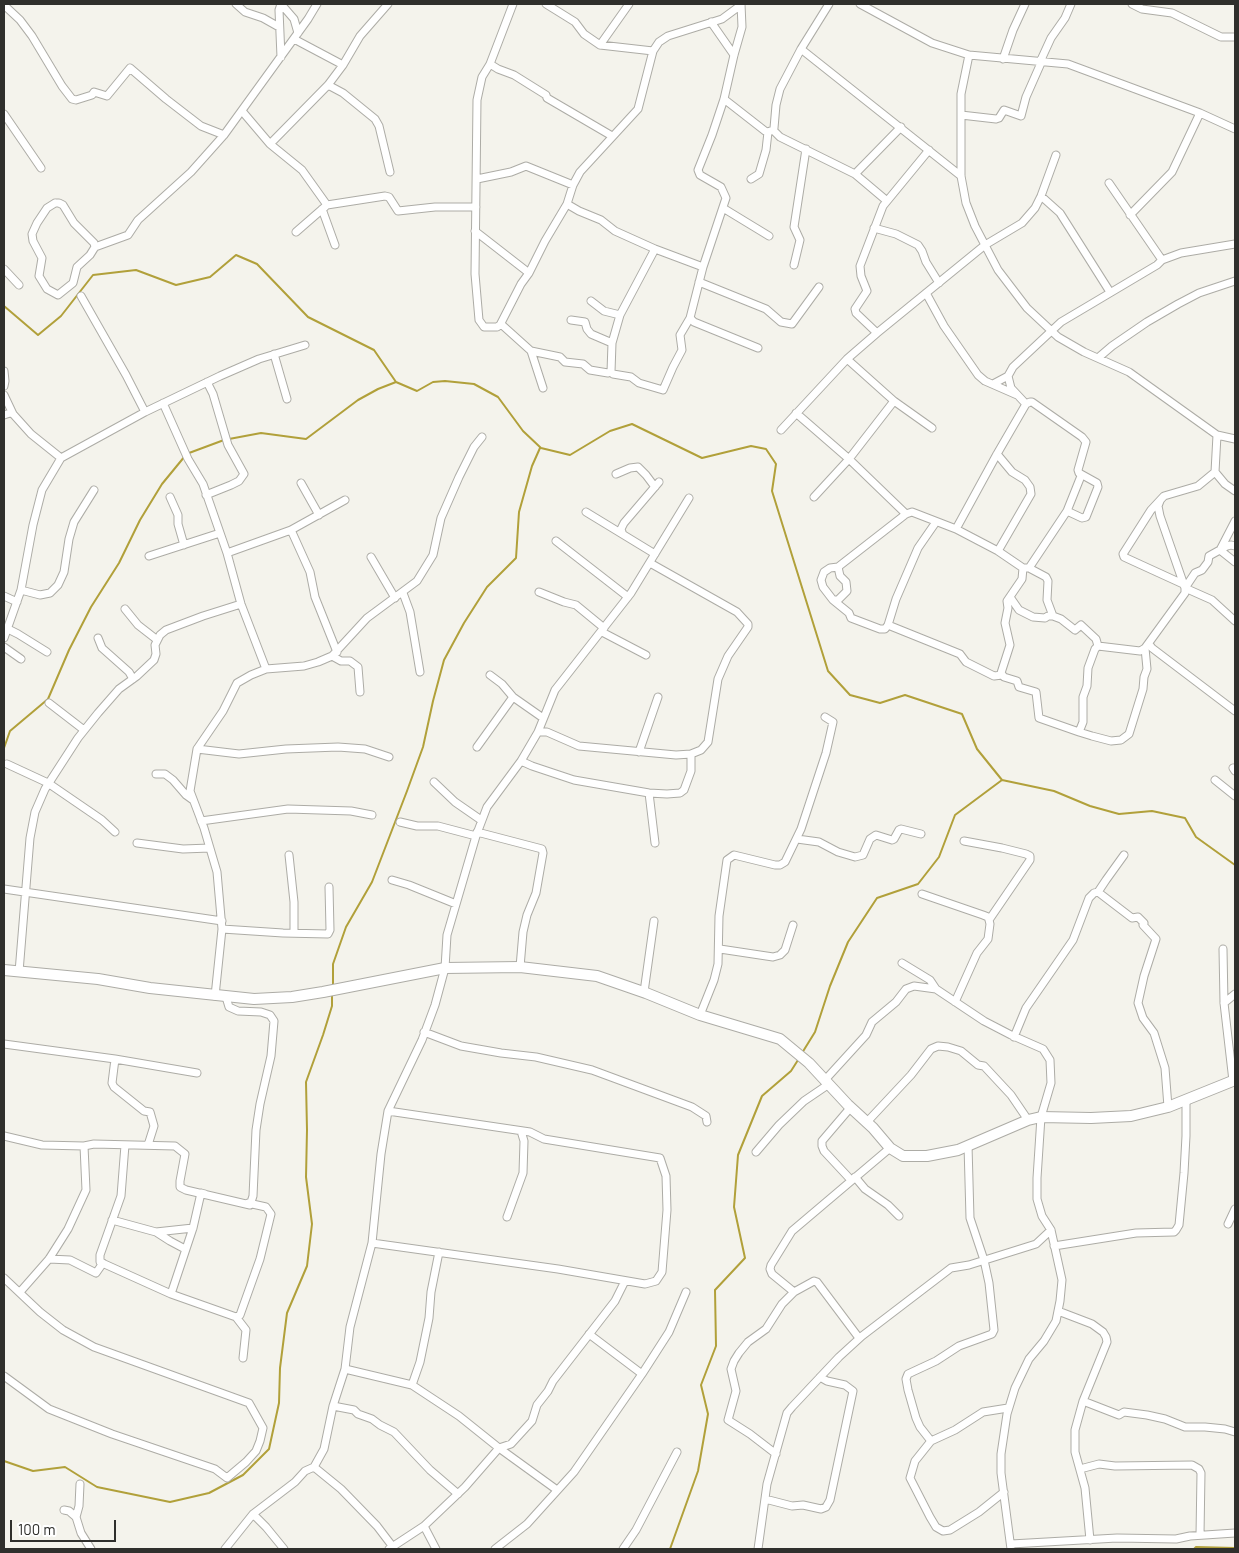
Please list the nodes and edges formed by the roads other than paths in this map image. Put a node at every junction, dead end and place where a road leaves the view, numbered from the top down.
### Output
1 (236, 4) edge
2 (281, 4) edge
3 (317, 4) edge
4 (388, 4) edge
5 (513, 4) edge
6 (546, 4) edge
7 (629, 4) edge
8 (741, 4) edge
9 (829, 4) edge
10 (860, 4) edge
11 (1025, 4) edge
12 (1071, 4) edge
13 (1132, 4) edge
14 (4, 6) edge
15 (711, 22) junction
16 (280, 27) junction
17 (296, 36) junction
18 (1235, 37) edge
19 (600, 45) junction
20 (801, 49) junction
21 (653, 51) junction
22 (734, 55) junction
23 (969, 55) junction
24 (281, 57) junction
25 (1002, 59) junction
26 (1041, 62) junction
27 (490, 64) junction
28 (343, 65) junction
29 (328, 85) junction
30 (724, 99) junction
31 (242, 111) junction
32 (1200, 113) junction
33 (4, 114) edge
34 (961, 116) junction
35 (902, 127) junction
36 (1235, 129) edge
37 (770, 131) junction
38 (224, 135) junction
39 (612, 136) junction
40 (270, 144) junction
41 (806, 149) junction
42 (929, 150) junction
43 (1056, 155) dead end
44 (42, 168) dead end
45 (390, 172) dead end
46 (855, 174) junction
47 (961, 176) junction
48 (477, 179) junction
49 (751, 179) dead end
50 (1110, 183) dead end
51 (573, 186) junction
52 (1041, 196) junction
53 (887, 200) junction
54 (567, 204) junction
55 (324, 207) junction
56 (476, 207) junction
57 (722, 208) junction
58 (1130, 215) junction
59 (874, 228) junction
60 (475, 231) junction
61 (296, 232) dead end
62 (769, 236) dead end
63 (1235, 244) edge
64 (335, 245) dead end
65 (95, 246) junction
66 (985, 246) junction
67 (655, 249) junction
68 (1162, 260) junction
69 (794, 265) dead end
70 (703, 267) junction
71 (4, 269) edge
72 (529, 273) junction
73 (1235, 281) edge
74 (699, 282) junction
75 (939, 283) junction
76 (19, 285) dead end
77 (819, 287) dead end
78 (1110, 292) junction
79 (926, 293) junction
80 (81, 296) dead end
81 (590, 301) dead end
82 (620, 315) junction
83 (690, 318) junction
84 (571, 320) dead end
85 (501, 324) junction
86 (1051, 331) junction
87 (876, 333) junction
88 (612, 344) junction
89 (305, 345) dead end
90 (758, 348) dead end
91 (531, 351) junction
92 (274, 354) junction
93 (1098, 358) junction
94 (847, 359) junction
95 (4, 371) edge
96 (612, 372) junction
97 (1008, 376) junction
98 (207, 382) junction
99 (992, 384) junction
100 (4, 386) edge
101 (543, 388) dead end
102 (4, 395) edge
103 (1017, 395) junction
104 (287, 399) dead end
105 (894, 401) junction
106 (163, 403) junction
107 (1026, 404) junction
108 (145, 412) junction
109 (796, 413) junction
110 (14, 414) junction
111 (4, 415) edge
112 (932, 428) dead end
113 (780, 430) dead end
114 (1217, 435) junction
115 (482, 437) dead end
116 (1235, 439) edge
117 (997, 454) junction
118 (61, 458) junction
119 (849, 459) junction
120 (1215, 472) junction
121 (616, 474) dead end
122 (1082, 476) junction
123 (301, 483) dead end
124 (94, 490) dead end
125 (1235, 491) edge
126 (206, 495) junction
127 (170, 497) dead end
128 (814, 497) dead end
129 (689, 498) dead end
130 (345, 500) dead end
131 (1160, 500) junction
132 (1067, 511) junction
133 (586, 512) dead end
134 (318, 514) junction
135 (906, 514) junction
136 (936, 522) junction
137 (1235, 522) edge
138 (956, 529) junction
139 (291, 530) junction
140 (622, 532) junction
141 (220, 534) junction
142 (556, 541) dead end
143 (184, 545) junction
144 (1235, 546) edge
145 (1220, 550) junction
146 (998, 551) junction
147 (227, 553) junction
148 (655, 554) junction
149 (149, 556) dead end
150 (371, 557) dead end
151 (1235, 562) edge
152 (650, 563) junction
153 (838, 567) junction
154 (1026, 568) junction
155 (1184, 586) junction
156 (21, 590) junction
157 (539, 592) dead end
158 (403, 593) junction
159 (4, 596) edge
160 (628, 597) junction
161 (1010, 597) junction
162 (395, 598) junction
163 (833, 600) junction
164 (17, 602) junction
165 (241, 604) junction
166 (124, 609) dead end
167 (1053, 616) junction
168 (1235, 621) edge
169 (888, 625) junction
170 (6, 628) junction
171 (603, 630) junction
172 (4, 638) edge
173 (98, 638) dead end
174 (156, 639) junction
175 (1098, 646) junction
176 (1147, 646) junction
177 (4, 647) edge
178 (47, 652) dead end
179 (334, 654) junction
180 (646, 654) dead end
181 (21, 659) dead end
182 (266, 669) junction
183 (420, 672) dead end
184 (490, 674) dead end
185 (1002, 675) junction
186 (133, 679) junction
187 (360, 692) dead end
188 (513, 697) junction
189 (658, 697) dead end
190 (49, 702) dead end
191 (1235, 711) edge
192 (825, 717) dead end
193 (543, 718) junction
194 (84, 730) junction
195 (538, 732) junction
196 (1079, 732) junction
197 (477, 747) dead end
198 (197, 749) junction
199 (639, 752) junction
200 (692, 754) junction
201 (389, 757) dead end
202 (521, 761) junction
203 (6, 764) dead end
204 (156, 774) dead end
205 (1215, 780) dead end
206 (434, 782) dead end
207 (48, 783) junction
208 (649, 793) junction
209 (1235, 796) edge
210 (193, 800) junction
211 (372, 815) dead end
212 (481, 820) junction
213 (201, 821) junction
214 (400, 822) dead end
215 (115, 832) dead end
216 (477, 834) junction
217 (921, 834) dead end
218 (797, 839) junction
219 (964, 841) dead end
220 (655, 843) dead end
221 (137, 844) dead end
222 (210, 848) junction
223 (289, 855) dead end
224 (1124, 855) dead end
225 (392, 880) dead end
226 (329, 887) dead end
227 (4, 889) edge
228 (26, 892) junction
229 (1098, 892) junction
230 (922, 894) dead end
231 (456, 904) junction
232 (989, 920) junction
233 (654, 921) dead end
234 (222, 925) junction
235 (793, 925) dead end
236 (294, 934) junction
237 (720, 949) junction
238 (1223, 949) dead end
239 (902, 963) dead end
240 (520, 967) junction
241 (445, 968) junction
242 (4, 970) edge
243 (19, 972) junction
244 (936, 989) junction
245 (644, 992) junction
246 (1235, 994) edge
247 (215, 996) junction
248 (226, 997) junction
249 (955, 1002) junction
250 (1224, 1003) junction
251 (700, 1015) junction
252 (424, 1032) junction
253 (1014, 1037) junction
254 (4, 1044) edge
255 (115, 1059) junction
256 (197, 1073) dead end
257 (1234, 1081) edge
258 (827, 1082) junction
259 (1186, 1100) junction
260 (851, 1107) junction
261 (1168, 1107) junction
262 (388, 1111) junction
263 (1041, 1116) junction
264 (1028, 1120) junction
265 (707, 1122) dead end
266 (867, 1122) junction
267 (521, 1131) junction
268 (4, 1136) edge
269 (125, 1145) junction
270 (148, 1145) junction
271 (84, 1146) junction
272 (968, 1146) junction
273 (890, 1148) junction
274 (756, 1152) dead end
275 (853, 1178) junction
276 (201, 1193) junction
277 (1235, 1209) edge
278 (899, 1216) dead end
279 (508, 1217) dead end
280 (112, 1220) junction
281 (1228, 1224) dead end
282 (193, 1228) junction
283 (1051, 1230) junction
284 (156, 1232) junction
285 (372, 1244) junction
286 (1054, 1246) junction
287 (186, 1249) junction
288 (439, 1252) junction
289 (49, 1259) junction
290 (984, 1260) junction
291 (103, 1263) junction
292 (4, 1278) edge
293 (625, 1280) junction
294 (20, 1292) junction
295 (686, 1292) dead end
296 (794, 1292) junction
297 (171, 1294) junction
298 (1058, 1311) junction
299 (236, 1317) junction
300 (589, 1334) junction
301 (859, 1338) junction
302 (243, 1358) dead end
303 (345, 1368) junction
304 (642, 1374) junction
305 (4, 1376) edge
306 (820, 1377) junction
307 (412, 1385) junction
308 (1084, 1401) junction
309 (334, 1406) junction
310 (1008, 1408) junction
311 (1235, 1432) edge
312 (931, 1441) junction
313 (499, 1448) junction
314 (677, 1452) dead end
315 (776, 1454) junction
316 (314, 1467) junction
317 (1080, 1469) junction
318 (80, 1484) dead end
319 (557, 1490) junction
320 (1004, 1492) junction
321 (458, 1494) junction
322 (765, 1500) junction
323 (64, 1510) dead end
324 (253, 1514) junction
325 (76, 1517) junction
326 (424, 1526) junction
327 (1235, 1533) edge
328 (1200, 1535) junction
329 (1090, 1540) junction
330 (1011, 1547) edge
331 (391, 1548) edge
332 (91, 1549) edge
333 (225, 1549) edge
334 (284, 1549) edge
335 (436, 1549) edge
336 (496, 1549) edge
337 (623, 1549) edge
338 (759, 1549) edge

1 - 16 street
2 - 16 street
2 - 17 street
3 - 17 street
4 - 28 street
5 - 27 street
6 - 19 street
7 - 19 street
8 - 15 street
8 - 22 street
9 - 20 street
10 - 23 street
11 - 25 street
12 - 26 street
13 - 18 street
14 - 38 street
15 - 21 street
15 - 22 street
16 - 24 street
17 - 24 street
17 - 28 street
19 - 21 street
20 - 35 street
20 - 37 street
21 - 39 street
22 - 30 street
23 - 25 street
23 - 34 street
24 - 31 street
25 - 26 street
26 - 32 street
26 - 34 street
27 - 39 street
27 - 48 street
28 - 29 street
29 - 40 street
29 - 45 street
30 - 37 street
30 - 57 street
31 - 38 street
31 - 40 street
32 - 36 street
32 - 58 street
33 - 44 street
34 - 47 street
35 - 42 street
35 - 46 street
37 - 41 street
37 - 49 street
38 - 65 street
39 - 51 street
40 - 55 street
41 - 46 street
41 - 69 street
42 - 47 street
42 - 53 street
43 - 52 street
46 - 53 street
47 - 66 street
48 - 51 street
48 - 56 street
50 - 58 street
51 - 54 street
52 - 66 street
52 - 78 street
53 - 59 street
54 - 67 street
54 - 72 street
55 - 56 street
55 - 61 street
55 - 64 street
56 - 60 street
57 - 62 street
57 - 70 street
58 - 68 street
59 - 75 street
59 - 87 street
60 - 72 street
60 - 85 street
63 - 68 street
65 - 65 street
66 - 75 street
66 - 86 street
67 - 70 street
67 - 82 street
68 - 78 street
70 - 74 street
71 - 76 street
72 - 85 street
73 - 93 street
74 - 77 street
74 - 83 street
75 - 79 street
78 - 86 street
79 - 87 street
79 - 99 street
80 - 108 street
81 - 82 street
82 - 88 street
83 - 90 street
83 - 96 street
84 - 88 street
85 - 91 street
86 - 93 street
86 - 97 street
87 - 94 street
88 - 96 street
89 - 92 street
91 - 96 street
91 - 101 street
92 - 98 street
92 - 104 street
93 - 114 street
94 - 105 street
94 - 109 street
95 - 100 street
97 - 99 street
97 - 103 street
98 - 106 street
98 - 126 street
99 - 103 street
102 - 110 street
103 - 107 street
105 - 112 street
105 - 119 street
106 - 108 street
106 - 126 street
107 - 117 street
107 - 122 street
108 - 118 street
109 - 113 street
109 - 119 street
110 - 111 street
110 - 118 street
114 - 116 street
114 - 120 street
115 - 158 street
117 - 138 street
117 - 146 street
118 - 156 street
119 - 128 street
119 - 135 street
120 - 125 street
120 - 131 street
121 - 140 street
122 - 132 street
122 - 132 street
123 - 134 street
124 - 156 street
126 - 141 street
127 - 143 street
129 - 148 street
130 - 134 street
131 - 155 street
131 - 155 street
132 - 154 street
133 - 140 street
134 - 139 street
135 - 136 street
135 - 153 street
136 - 138 street
136 - 169 street
137 - 145 street
138 - 146 street
139 - 147 street
139 - 179 street
140 - 148 street
141 - 143 street
141 - 147 street
142 - 160 street
143 - 149 street
144 - 145 street
145 - 151 street
145 - 155 street
146 - 154 street
147 - 165 street
148 - 152 street
150 - 162 street
152 - 160 street
152 - 200 street
153 - 163 street
153 - 163 street
154 - 161 street
154 - 167 street
155 - 168 street
155 - 176 street
156 - 164 street
157 - 171 street
158 - 162 street
158 - 183 street
159 - 164 street
160 - 171 street
161 - 167 street
161 - 185 street
162 - 179 street
163 - 169 street
164 - 170 street
165 - 174 street
165 - 182 street
166 - 174 street
167 - 175 street
169 - 185 street
170 - 172 street
170 - 178 street
171 - 180 street
171 - 193 street
173 - 186 street
174 - 186 street
175 - 176 street
175 - 196 street
176 - 191 street
176 - 196 street
177 - 181 street
179 - 182 street
179 - 187 street
182 - 198 street
184 - 188 street
185 - 196 street
186 - 194 street
188 - 193 street
188 - 197 street
189 - 199 street
190 - 194 street
192 - 218 street
193 - 195 street
194 - 207 street
195 - 199 street
195 - 202 street
198 - 201 street
198 - 210 street
199 - 200 street
200 - 208 street
202 - 208 street
202 - 212 street
203 - 207 street
204 - 210 street
205 - 209 street
206 - 212 street
207 - 215 street
207 - 228 street
208 - 220 street
210 - 213 street
211 - 213 street
212 - 216 street
213 - 222 street
214 - 216 street
216 - 231 street
216 - 240 street
217 - 218 street
218 - 237 street
219 - 232 street
221 - 222 street
222 - 234 street
223 - 236 street
224 - 229 street
225 - 231 street
226 - 236 street
227 - 228 street
228 - 234 street
228 - 243 street
229 - 253 street
229 - 261 street
230 - 232 street
231 - 241 street
232 - 249 street
233 - 245 street
234 - 236 street
234 - 247 street
235 - 237 street
237 - 251 street
238 - 250 street
239 - 244 street
240 - 241 street
240 - 245 street
241 - 248 street
241 - 252 street
242 - 243 street
243 - 247 street
244 - 249 street
244 - 258 street
245 - 251 street
246 - 250 street
247 - 248 street
248 - 276 street
249 - 253 street
250 - 257 street
251 - 258 street
252 - 262 street
252 - 265 street
253 - 263 street
254 - 255 street
255 - 256 street
255 - 270 street
257 - 259 street
258 - 260 street
258 - 274 street
259 - 261 street
259 - 286 street
260 - 266 street
260 - 275 street
261 - 263 street
262 - 267 street
262 - 285 street
263 - 264 street
263 - 283 street
264 - 266 street
264 - 272 street
266 - 273 street
267 - 279 street
267 - 293 street
268 - 271 street
269 - 270 street
269 - 271 street
269 - 280 street
270 - 276 street
271 - 289 street
272 - 273 street
272 - 290 street
273 - 275 street
275 - 278 street
275 - 296 street
276 - 282 street
276 - 299 street
277 - 281 street
280 - 284 street
280 - 291 street
282 - 284 street
282 - 287 street
283 - 286 street
283 - 290 street
284 - 287 street
285 - 288 street
285 - 303 street
286 - 298 street
287 - 297 street
288 - 293 street
288 - 307 street
289 - 291 street
289 - 294 street
290 - 301 street
290 - 312 street
291 - 297 street
292 - 294 street
293 - 300 street
294 - 305 street
295 - 304 street
296 - 301 street
296 - 315 street
297 - 299 street
298 - 308 street
298 - 310 street
299 - 302 street
300 - 304 street
300 - 313 street
301 - 306 street
303 - 307 street
303 - 309 street
304 - 319 street
306 - 315 street
306 - 322 street
307 - 313 street
308 - 311 street
308 - 317 street
309 - 316 street
309 - 321 street
310 - 312 street
310 - 320 street
312 - 320 street
313 - 319 street
313 - 321 street
314 - 337 street
315 - 322 street
316 - 324 street
316 - 331 street
317 - 328 street
317 - 329 street
318 - 325 street
319 - 336 street
320 - 330 street
321 - 326 street
322 - 338 street
323 - 325 street
324 - 333 street
324 - 334 street
325 - 332 street
326 - 331 street
326 - 335 street
327 - 328 street
328 - 329 street
329 - 330 street

